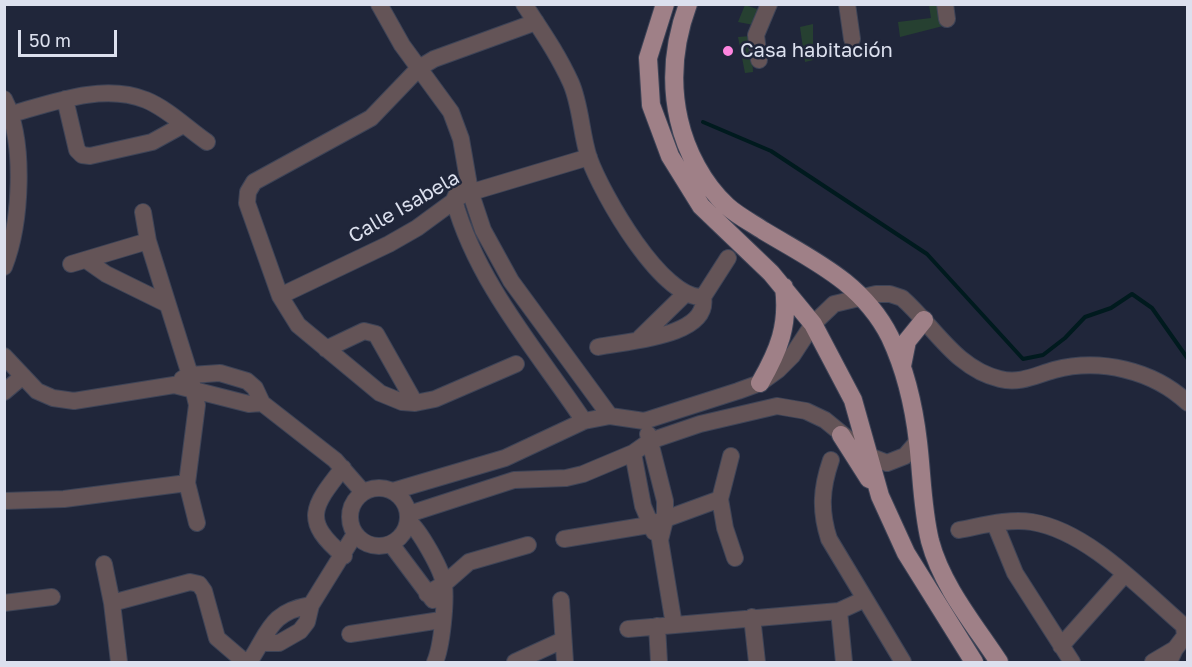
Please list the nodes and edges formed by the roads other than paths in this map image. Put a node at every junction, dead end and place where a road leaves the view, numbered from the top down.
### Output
1 (378, 4) edge
2 (524, 4) edge
3 (665, 4) edge
4 (688, 4) edge
5 (769, 4) edge
6 (847, 4) edge
7 (536, 22) junction
8 (852, 39) dead end
9 (759, 60) dead end
10 (419, 68) junction
11 (65, 99) junction
12 (8, 106) edge
13 (183, 125) junction
14 (207, 142) dead end
15 (589, 157) junction
16 (466, 174) junction
17 (470, 191) junction
18 (454, 200) junction
19 (142, 212) dead end
20 (148, 241) junction
21 (728, 258) dead end
22 (4, 267) edge
23 (784, 287) junction
24 (685, 294) junction
25 (280, 296) junction
26 (864, 296) junction
27 (703, 297) junction
28 (167, 304) junction
29 (924, 320) junction
30 (813, 324) junction
31 (640, 338) junction
32 (598, 347) dead end
33 (326, 349) junction
34 (564, 351) junction
35 (4, 356) edge
36 (544, 361) junction
37 (516, 364) dead end
38 (902, 366) junction
39 (23, 376) junction
40 (192, 382) junction
41 (760, 382) junction
42 (4, 392) edge
43 (262, 403) junction
44 (415, 403) junction
45 (1188, 403) edge
46 (610, 416) junction
47 (584, 421) junction
48 (644, 421) junction
49 (841, 435) junction
50 (650, 441) junction
51 (918, 441) junction
52 (633, 453) junction
53 (731, 456) dead end
54 (869, 456) junction
55 (505, 458) junction
56 (831, 460) dead end
57 (343, 468) junction
58 (514, 480) junction
59 (187, 483) junction
60 (4, 486) edge
61 (393, 491) junction
62 (363, 492) junction
63 (880, 496) junction
64 (13, 499) edge
65 (720, 499) junction
66 (409, 518) junction
67 (657, 522) junction
68 (197, 523) dead end
69 (995, 524) junction
70 (959, 530) dead end
71 (355, 534) junction
72 (564, 539) dead end
73 (391, 543) junction
74 (528, 545) dead end
75 (344, 556) junction
76 (735, 558) dead end
77 (104, 564) dead end
78 (1125, 574) junction
79 (444, 584) junction
80 (427, 594) junction
81 (52, 597) dead end
82 (865, 599) junction
83 (561, 600) dead end
84 (4, 603) edge
85 (112, 603) junction
86 (310, 604) junction
87 (838, 612) junction
88 (441, 615) junction
89 (752, 617) junction
90 (674, 625) junction
91 (657, 626) junction
92 (628, 629) dead end
93 (350, 634) dead end
94 (563, 640) junction
95 (262, 643) junction
96 (1061, 646) junction
97 (1172, 656) edge
98 (119, 663) edge
99 (247, 663) edge
100 (435, 663) edge
101 (515, 663) edge
102 (565, 663) edge
103 (659, 663) edge
104 (757, 663) edge
105 (844, 663) edge
106 (903, 663) edge
107 (974, 663) edge
108 (999, 663) edge
109 (1072, 663) edge
110 (1152, 663) edge

1 - 10 street
2 - 7 street
3 - 23 main road
4 - 26 main road
5 - 9 street
6 - 8 street
7 - 10 street
7 - 15 street
10 - 16 street
10 - 25 street
11 - 12 street
11 - 13 street
11 - 13 street
12 - 22 street
13 - 14 street
15 - 17 street, Calle Isabela
15 - 24 street
16 - 17 street
16 - 18 street
17 - 18 street, Calle Isabela
17 - 34 street
18 - 25 street, Calle Isabela
18 - 36 street
19 - 20 street
20 - 28 street
20 - 28 street
21 - 27 street
23 - 30 main road
23 - 41 main road
24 - 27 street
24 - 31 street
25 - 33 street
26 - 29 street
26 - 30 street
26 - 38 main road
27 - 31 street
28 - 40 street
29 - 38 main road
29 - 45 street
30 - 41 street
30 - 54 main road
31 - 32 street
33 - 44 street
33 - 44 street
34 - 36 street
34 - 46 street
35 - 39 street
36 - 47 street
37 - 44 street
38 - 51 main road
39 - 40 street
39 - 42 street
40 - 43 street
40 - 43 street
40 - 59 street
41 - 48 street
43 - 57 street
46 - 47 street
46 - 48 street
47 - 55 street
48 - 50 street
49 - 50 street
49 - 54 street
49 - 63 main road
50 - 52 street
50 - 67 street
51 - 54 street
51 - 108 main road
52 - 58 street
52 - 67 street
53 - 65 street
54 - 63 main road
55 - 58 street
55 - 61 street
56 - 82 street
57 - 62 street
57 - 75 street
58 - 66 street
59 - 64 street
59 - 68 street
60 - 64 street
61 - 62 street
61 - 66 street
62 - 71 street
63 - 107 main road
65 - 67 street
65 - 76 street
66 - 73 street
66 - 79 street
67 - 72 street
67 - 90 street
69 - 70 street
69 - 78 street
69 - 96 street
71 - 73 street
71 - 75 street
73 - 80 street
74 - 79 street
75 - 86 street
77 - 85 street
78 - 96 street
78 - 97 street
79 - 80 street
79 - 88 street
80 - 88 street
81 - 84 street
82 - 87 street
82 - 106 street
83 - 94 street
85 - 98 street
85 - 99 street
86 - 95 street
86 - 95 street
87 - 89 street
87 - 105 street
88 - 93 street
88 - 100 street
89 - 90 street
89 - 104 street
90 - 91 street
91 - 92 street
91 - 103 street
94 - 101 street
94 - 102 street
95 - 99 street
96 - 109 street
97 - 110 street

